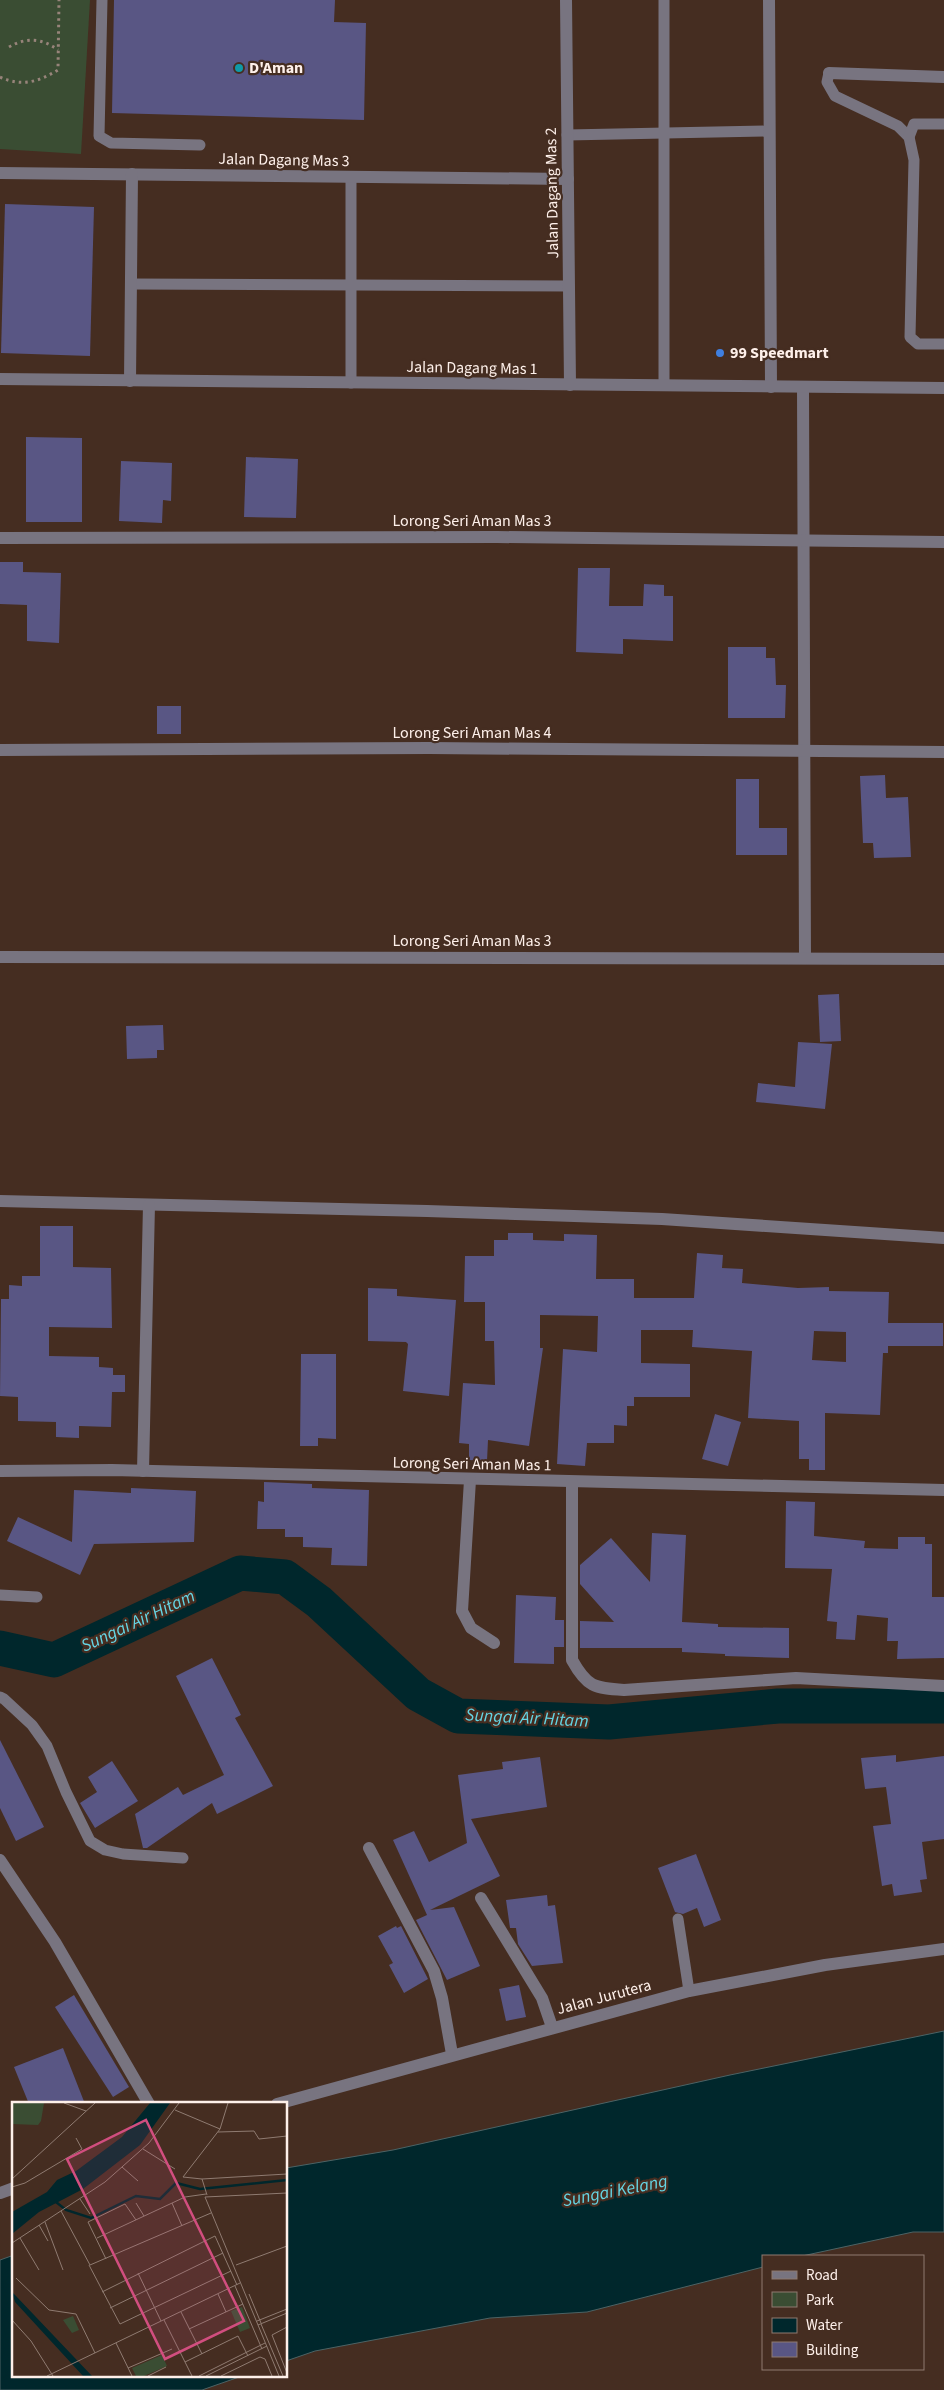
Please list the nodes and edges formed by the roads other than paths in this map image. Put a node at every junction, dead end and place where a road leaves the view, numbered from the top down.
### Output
1 (102, 0) edge
2 (566, 0) edge
3 (664, 0) edge
4 (769, 0) edge
5 (829, 73) joint
6 (944, 77) edge
7 (944, 124) edge
8 (770, 131) junction
9 (664, 133) junction
10 (567, 134) junction
11 (909, 137) junction
12 (200, 145) dead end
13 (0, 173) edge
14 (132, 174) junction
15 (351, 177) junction
16 (568, 179) junction
17 (131, 284) junction
18 (351, 285) junction
19 (569, 286) junction
20 (944, 344) edge
21 (0, 380) edge
22 (130, 380) junction
23 (351, 383) junction
24 (570, 385) junction
25 (664, 386) junction
26 (771, 386) junction
27 (803, 387) junction
28 (944, 388) edge
29 (0, 538) edge
30 (803, 540) junction
31 (944, 542) edge
32 (0, 750) edge
33 (804, 751) junction
34 (944, 752) edge
35 (0, 957) edge
36 (805, 958) junction
37 (944, 959) edge
38 (0, 1201) edge
39 (149, 1205) junction
40 (944, 1238) edge
41 (144, 1471) junction
42 (0, 1472) edge
43 (470, 1480) junction
44 (572, 1482) junction
45 (944, 1490) edge
46 (0, 1595) edge
47 (37, 1597) dead end
48 (494, 1643) dead end
49 (944, 1686) edge
50 (0, 1697) edge
51 (370, 1848) dead end
52 (183, 1858) dead end
53 (0, 1860) edge
54 (481, 1898) dead end
55 (678, 1919) dead end
56 (944, 1949) edge
57 (688, 1991) junction
58 (552, 2027) junction
59 (452, 2054) junction
60 (148, 2102) edge
61 (284, 2102) edge
62 (12, 2189) edge
63 (0, 2193) edge

1 - 12 lane
2 - 10 street, Jalan Dagang Mas 2
3 - 9 lane
4 - 8 street
5 - 6 street
5 - 11 lane
7 - 11 lane
8 - 9 lane
8 - 26 street
9 - 10 lane
9 - 25 lane
10 - 16 street, Jalan Dagang Mas 2
11 - 20 lane
13 - 14 street, Jalan Dagang Mas 3
14 - 15 street, Jalan Dagang Mas 3
14 - 17 street
15 - 16 street, Jalan Dagang Mas 3
15 - 18 lane
16 - 19 street, Jalan Dagang Mas 2
17 - 18 lane
17 - 22 street
18 - 19 lane
18 - 23 lane
19 - 24 street, Jalan Dagang Mas 2
21 - 22 street, Jalan Dagang Mas 1
22 - 23 street, Jalan Dagang Mas 1
23 - 24 street, Jalan Dagang Mas 1
24 - 25 street, Jalan Dagang Mas 1
25 - 26 street, Jalan Dagang Mas 1
26 - 27 street, Jalan Dagang Mas 1
27 - 28 street, Jalan Dagang Mas 1
27 - 30 street
29 - 30 street, Lorong Seri Aman Mas 3
30 - 31 street, Lorong Seri Aman Mas 3
30 - 33 street
32 - 33 street, Lorong Seri Aman Mas 4
33 - 34 street, Lorong Seri Aman Mas 4
33 - 36 street
35 - 36 street, Lorong Seri Aman Mas 3
36 - 37 street, Lorong Seri Aman Mas 3
38 - 39 street
39 - 40 street
39 - 41 street
41 - 42 street, Lorong Seri Aman Mas 1
41 - 43 street, Lorong Seri Aman Mas 1
43 - 44 street, Lorong Seri Aman Mas 1
43 - 48 street
44 - 45 street, Lorong Seri Aman Mas 1
44 - 49 street
46 - 47 lane
50 - 52 lane
51 - 59 street
53 - 60 street
54 - 58 street
55 - 57 lane
56 - 57 street, Jalan Jurutera
57 - 58 street, Jalan Jurutera
58 - 59 street, Jalan Jurutera
59 - 61 street, Jalan Jurutera
62 - 63 street

